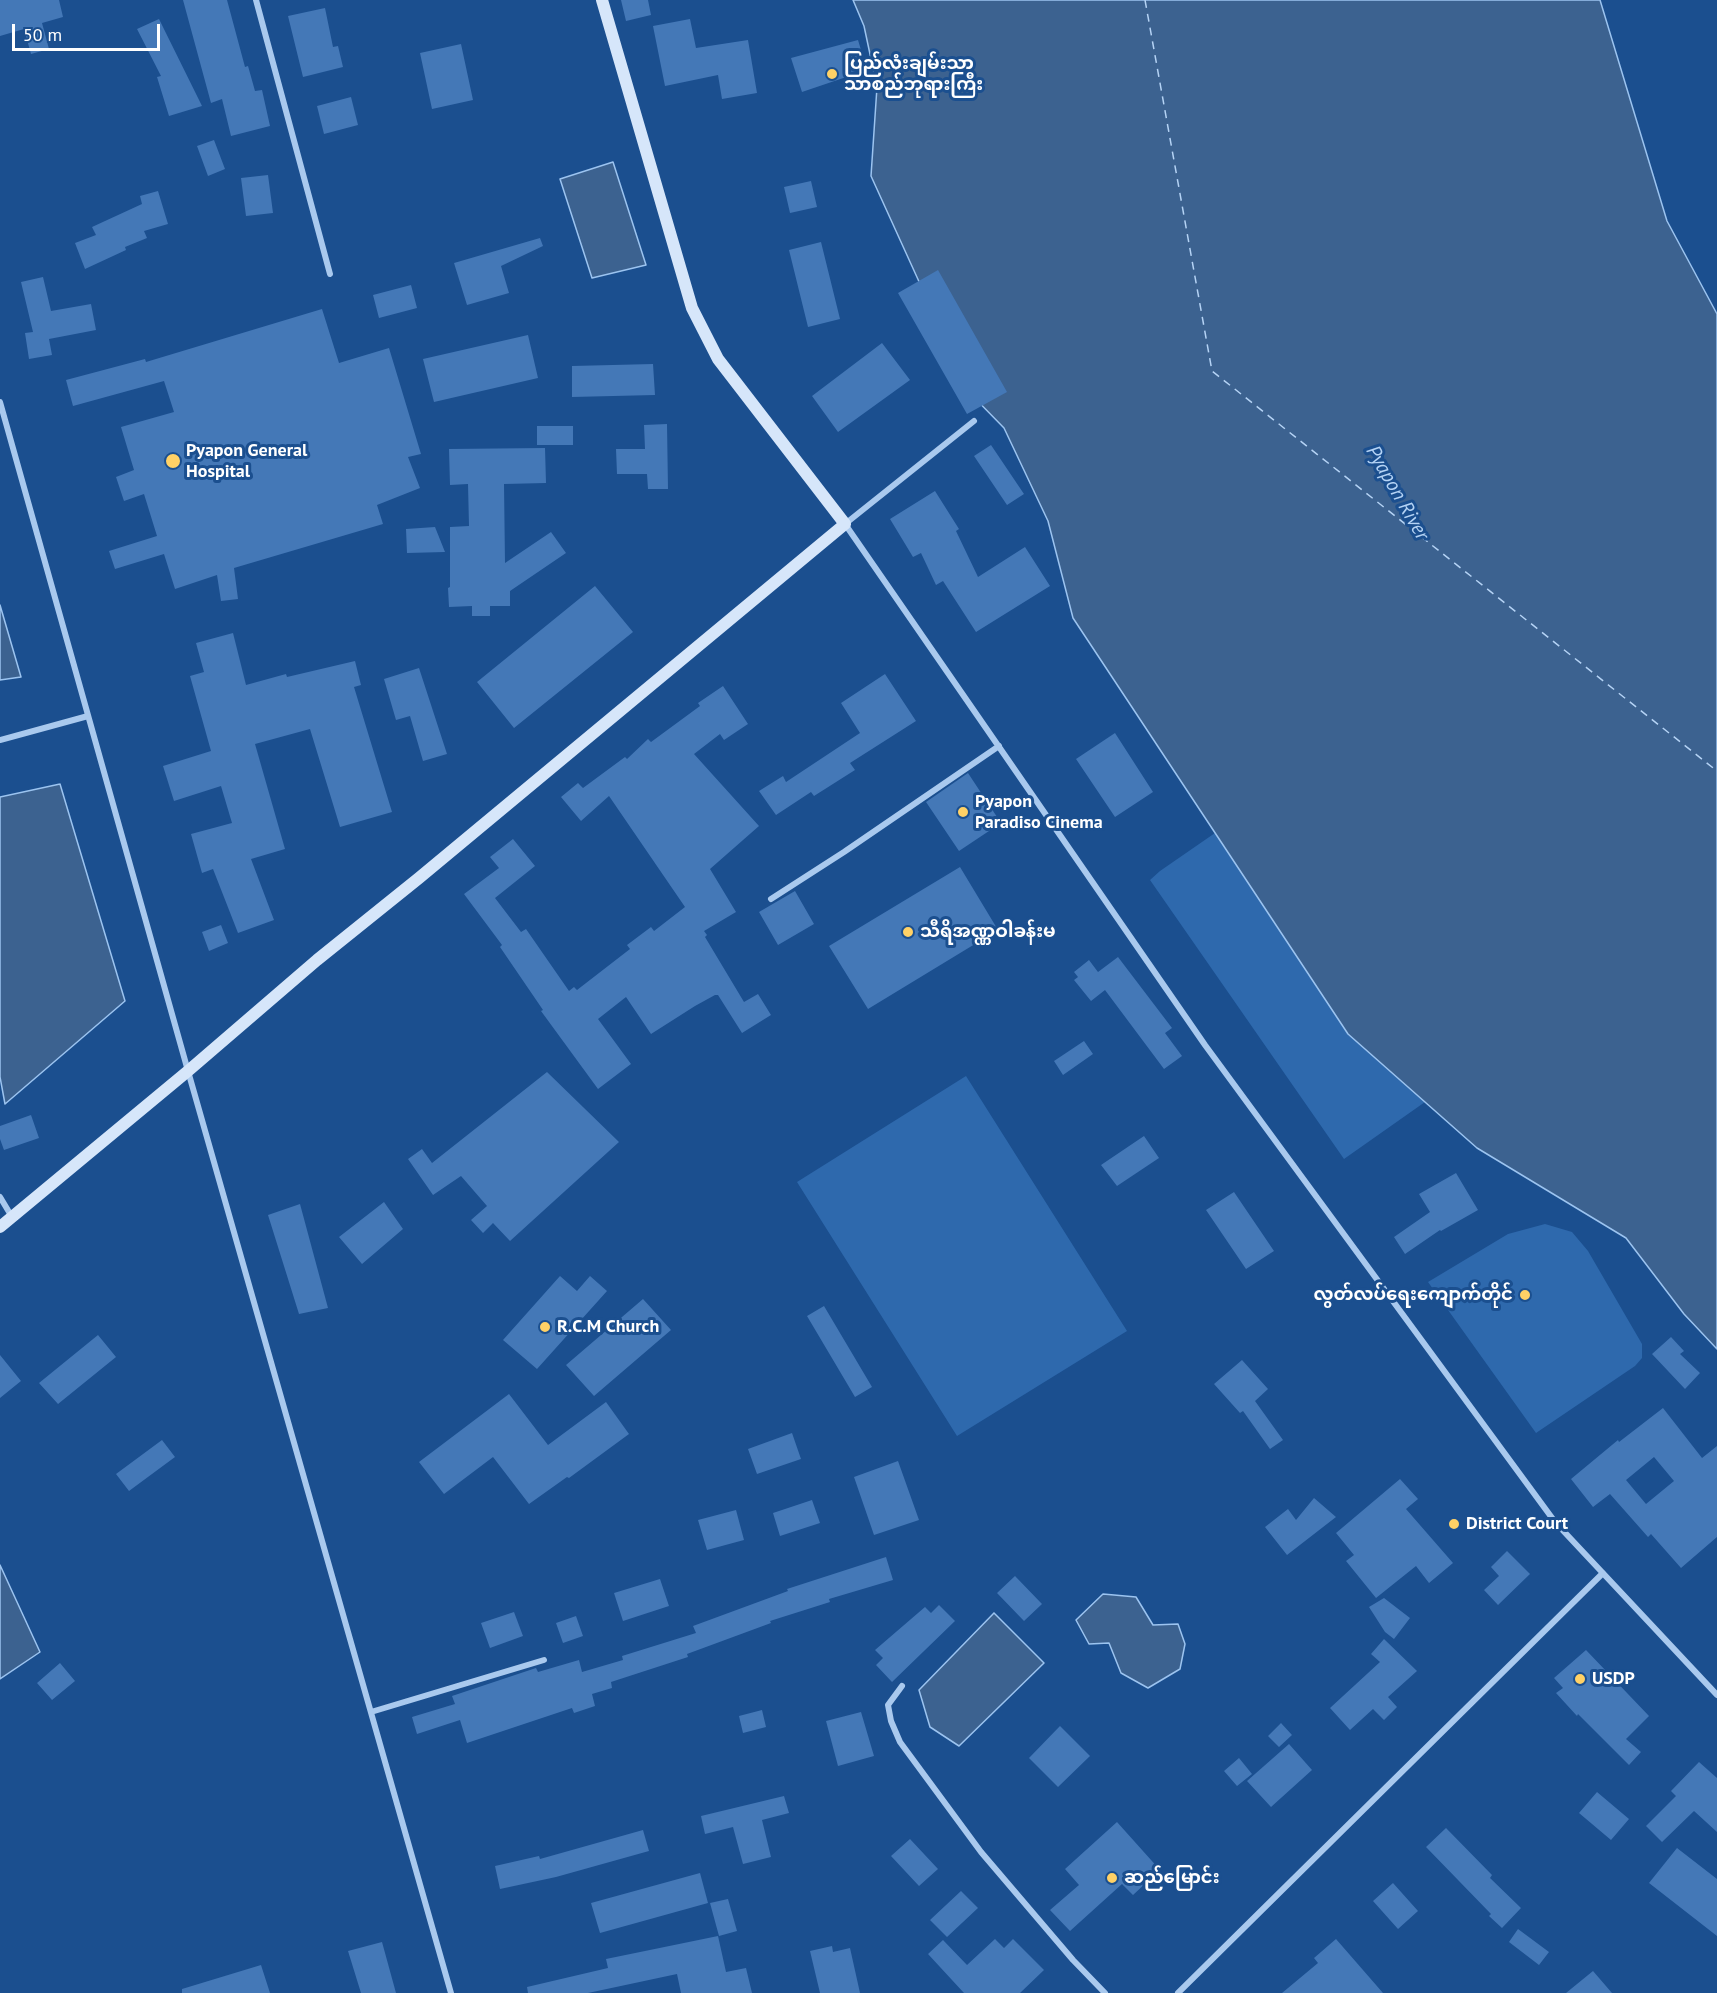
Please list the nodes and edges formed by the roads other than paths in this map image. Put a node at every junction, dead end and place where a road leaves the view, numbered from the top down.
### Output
1 (256, 0) edge
2 (602, 0) edge
3 (330, 274) dead end
4 (0, 402) edge
5 (974, 421) dead end
6 (845, 524) junction
7 (88, 716) junction
8 (0, 740) edge
9 (999, 746) junction
10 (771, 899) dead end
11 (188, 1071) junction
12 (0, 1197) edge
13 (12, 1217) junction
14 (0, 1227) edge
15 (1603, 1573) junction
16 (544, 1660) dead end
17 (902, 1686) dead end
18 (1717, 1695) edge
19 (370, 1712) junction
20 (451, 1993) edge
21 (1105, 1993) edge
22 (1178, 1993) edge

1 - 3 street
2 - 6 main road
4 - 7 street
5 - 6 street
6 - 9 street
6 - 11 main road
7 - 8 street
7 - 11 street
9 - 10 street
9 - 15 street
11 - 13 main road
11 - 19 street
12 - 13 street
13 - 14 main road
15 - 18 street
15 - 22 street
16 - 19 street
17 - 21 street
19 - 20 street

